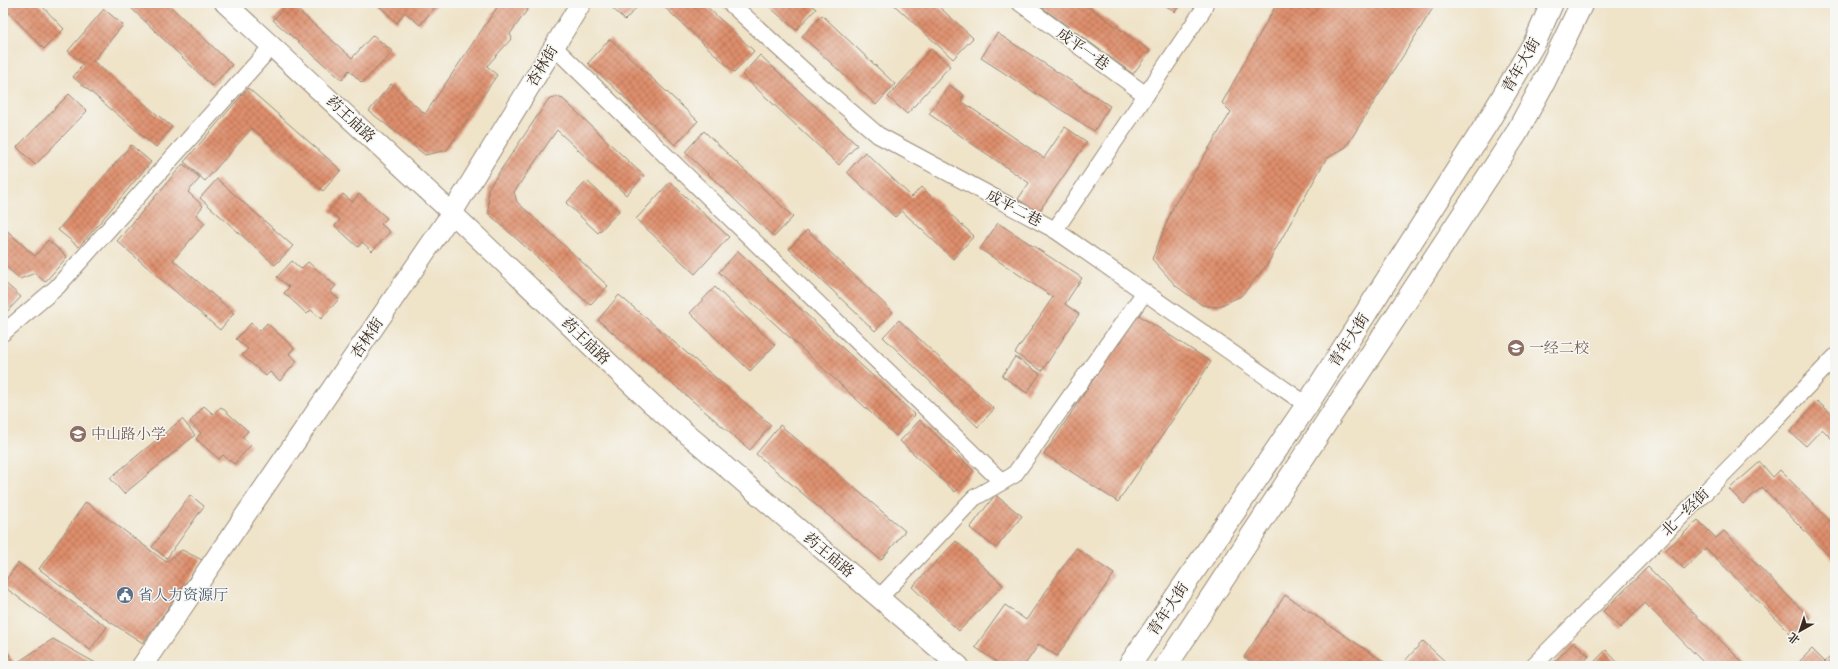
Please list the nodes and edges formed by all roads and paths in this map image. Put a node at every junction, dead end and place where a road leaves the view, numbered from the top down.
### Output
1 (225, 3) edge
2 (581, 3) edge
3 (730, 3) edge
4 (1020, 3) edge
5 (1205, 3) edge
6 (1552, 3) edge
7 (1582, 3) edge
8 (272, 46) junction
9 (554, 47) junction
10 (1146, 95) junction
11 (452, 213) junction
12 (1055, 230) junction
13 (1146, 292) junction
14 (3, 333) edge
15 (1835, 357) edge
16 (1307, 406) junction
17 (1002, 482) junction
18 (879, 598) junction
19 (142, 666) edge
20 (959, 666) edge
21 (1129, 666) edge
22 (1166, 666) edge
23 (1533, 666) edge

1 - 8 street, 药王庙路
2 - 9 street, 杏林街
3 - 12 street, 成平二巷
4 - 10 street, 成平一巷
5 - 10 street
6 - 16 main road, 青年大街
7 - 22 main road, 青年大街
8 - 11 street, 药王庙路
8 - 14 street
9 - 11 street, 杏林街
9 - 17 street
10 - 12 street
11 - 18 street, 药王庙路
11 - 19 street, 杏林街
12 - 13 street, 成平二巷
13 - 16 street, 成平二巷
13 - 17 street
15 - 23 street, 北一经街
16 - 21 main road, 青年大街
17 - 18 street
18 - 20 street, 药王庙路

